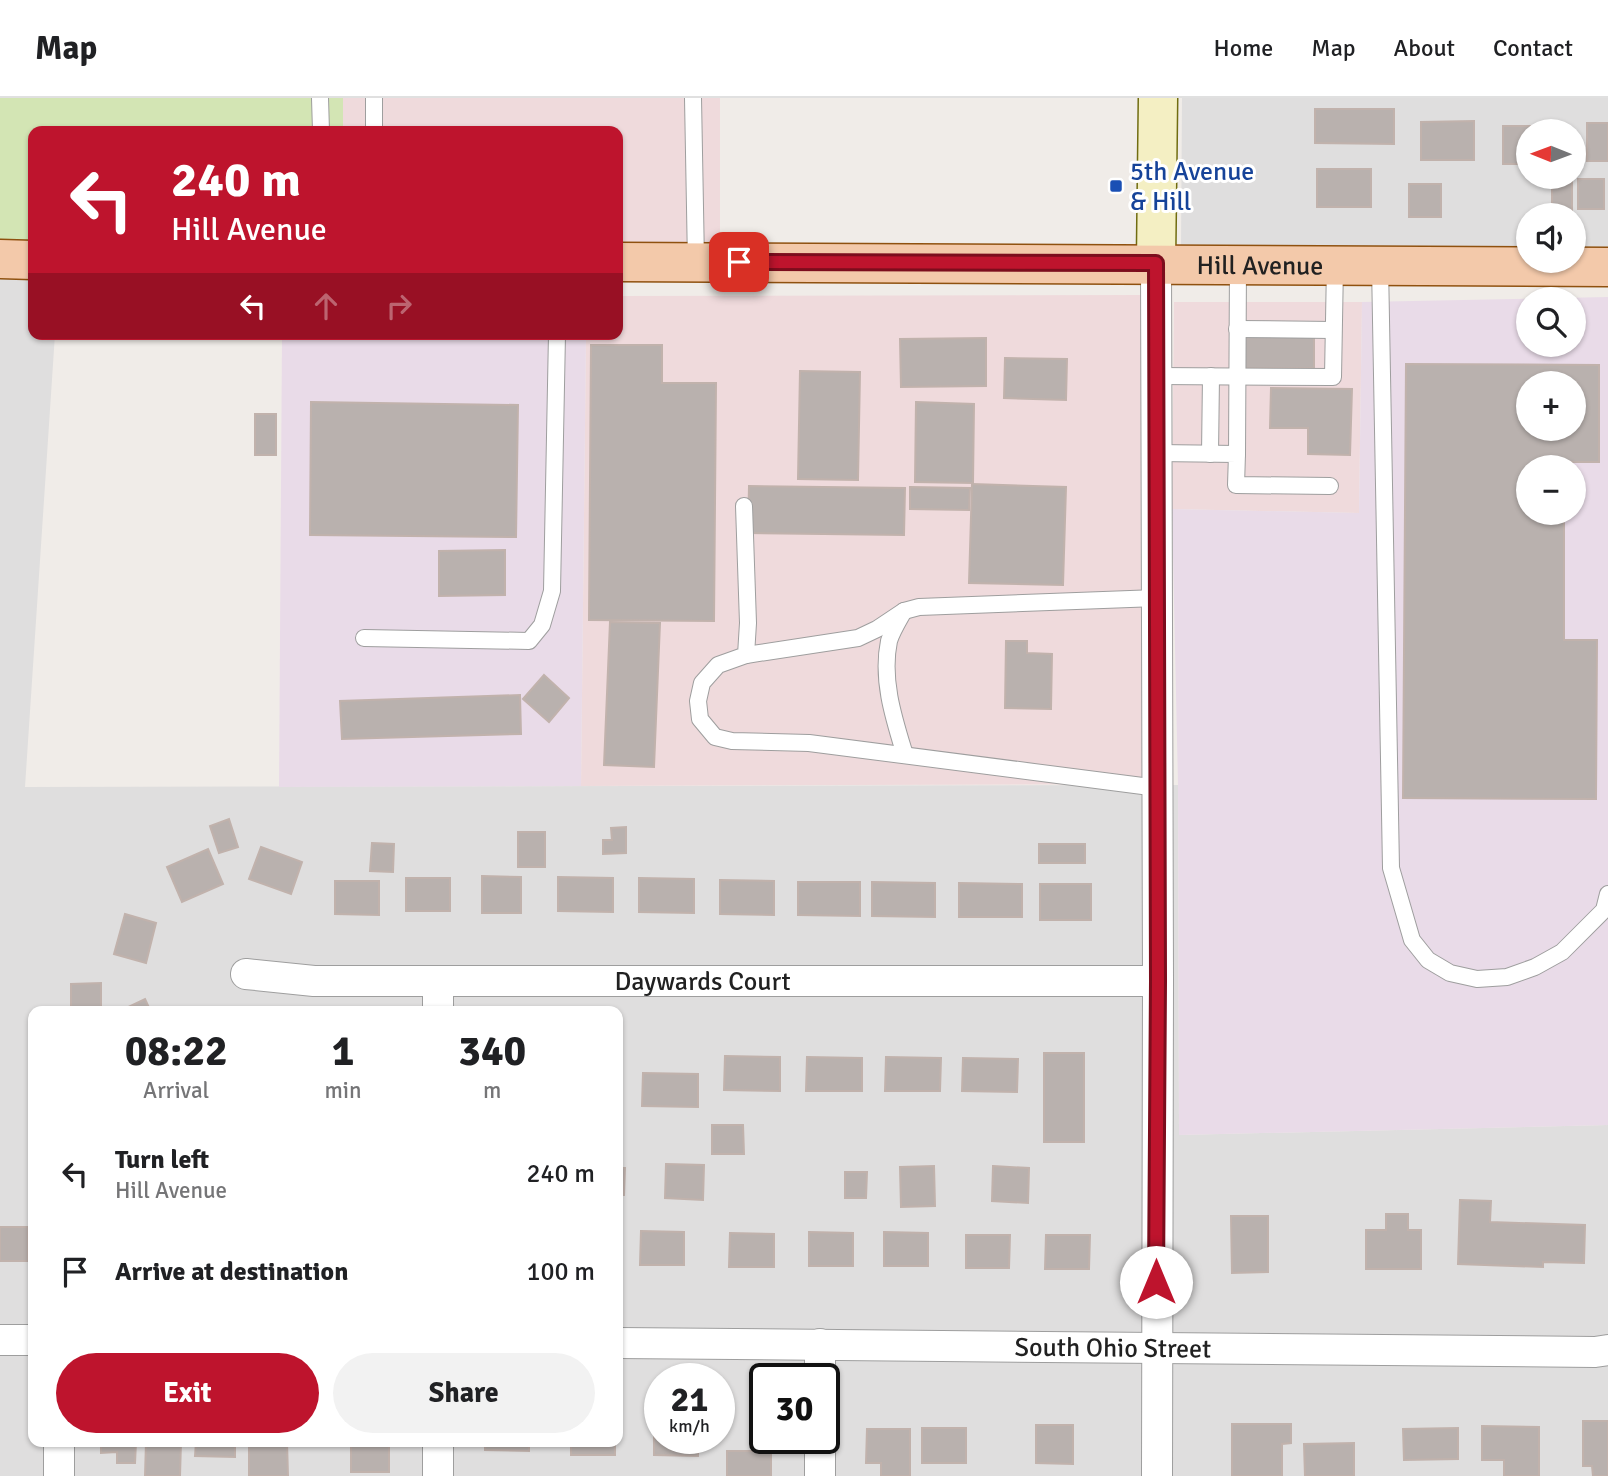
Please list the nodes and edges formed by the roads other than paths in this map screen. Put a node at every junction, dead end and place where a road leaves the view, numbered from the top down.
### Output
1 (320, 98) edge
2 (374, 98) edge
3 (693, 98) edge
4 (1158, 98) edge
5 (321, 126) edge
6 (374, 126) edge
7 (0, 259) edge
8 (28, 260) edge
9 (623, 262) edge
10 (696, 262) junction
11 (1156, 263) junction
12 (1238, 264) junction
13 (1335, 265) junction
14 (1380, 265) junction
15 (1608, 267) edge
16 (1237, 329) junction
17 (1333, 330) junction
18 (557, 340) edge
19 (1157, 376) junction
20 (1211, 376) junction
21 (1237, 376) junction
22 (1157, 453) junction
23 (1210, 454) junction
24 (1237, 454) junction
25 (1330, 486) dead end
26 (744, 506) dead end
27 (1157, 598) junction
28 (904, 611) junction
29 (365, 638) dead end
30 (746, 655) junction
31 (905, 755) junction
32 (1158, 788) junction
33 (1608, 894) edge
34 (246, 974) dead end
35 (1158, 981) junction
36 (438, 982) junction
37 (438, 1006) edge
38 (0, 1339) edge
39 (28, 1340) edge
40 (623, 1343) edge
41 (820, 1344) junction
42 (1156, 1348) junction
43 (1608, 1350) edge
44 (820, 1363) edge
45 (59, 1447) edge
46 (438, 1447) edge
47 (820, 1454) edge
48 (59, 1476) edge
49 (438, 1476) edge
50 (820, 1476) edge
51 (1157, 1476) edge

1 - 5 lane
2 - 6 lane
3 - 10 lane
4 - 11 street
7 - 8 main road
9 - 10 main road, Hill Avenue
10 - 11 main road, Hill Avenue
11 - 12 main road, Hill Avenue
11 - 19 street
12 - 13 main road, Hill Avenue
12 - 16 lane
13 - 14 main road, Hill Avenue
13 - 17 lane
14 - 15 main road, Hill Avenue
14 - 33 lane
16 - 17 lane
16 - 21 lane
17 - 21 lane
18 - 29 lane
19 - 20 lane
19 - 22 street
20 - 21 lane
20 - 23 lane
21 - 24 lane
22 - 23 lane
22 - 27 street
23 - 24 lane
24 - 25 lane
26 - 30 lane
27 - 28 lane
27 - 32 street
28 - 30 lane
28 - 31 lane
30 - 31 lane
31 - 32 lane
32 - 35 street
34 - 36 street, Daywards Court
35 - 36 street, Daywards Court
35 - 42 street
36 - 37 street
38 - 39 street
40 - 41 street, South Ohio Street
41 - 42 street, South Ohio Street
41 - 44 street
42 - 43 street, South Ohio Street
42 - 51 street
45 - 48 street
46 - 49 street
47 - 50 street

